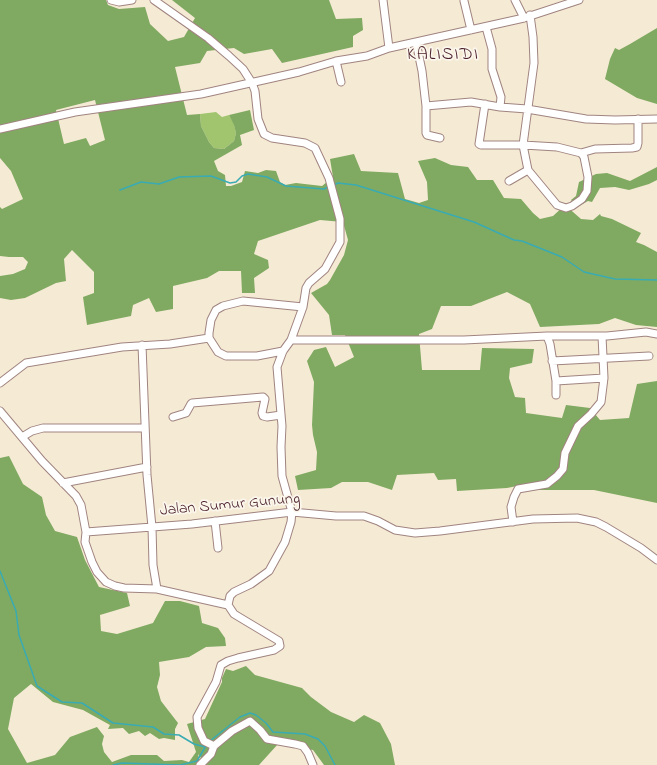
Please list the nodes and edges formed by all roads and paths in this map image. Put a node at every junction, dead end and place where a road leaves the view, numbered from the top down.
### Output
1 (110, 0) edge
2 (132, 0) edge
3 (154, 0) edge
4 (383, 0) edge
5 (515, 0) edge
6 (579, 0) edge
7 (464, 1) edge
8 (527, 16) junction
9 (486, 27) junction
10 (471, 30) junction
11 (416, 42) junction
12 (389, 48) junction
13 (336, 61) junction
14 (341, 82) dead end
15 (252, 83) junction
16 (485, 104) junction
17 (426, 106) junction
18 (500, 107) junction
19 (527, 109) junction
20 (657, 119) edge
21 (638, 120) junction
22 (0, 129) edge
23 (440, 138) dead end
24 (523, 145) junction
25 (581, 153) junction
26 (528, 170) junction
27 (509, 181) dead end
28 (303, 307) junction
29 (657, 334) edge
30 (547, 336) junction
31 (602, 336) junction
32 (209, 338) junction
33 (291, 340) junction
34 (142, 345) junction
35 (283, 351) junction
36 (649, 356) dead end
37 (603, 358) junction
38 (552, 361) junction
39 (604, 378) junction
40 (556, 381) junction
41 (0, 383) edge
42 (556, 395) dead end
43 (0, 411) edge
44 (281, 415) junction
45 (173, 417) dead end
46 (145, 428) junction
47 (22, 437) junction
48 (147, 467) junction
49 (63, 483) junction
50 (292, 512) junction
51 (215, 521) junction
52 (513, 522) junction
53 (152, 527) junction
54 (86, 532) junction
55 (218, 548) dead end
56 (657, 560) edge
57 (157, 589) junction
58 (228, 605) junction
59 (209, 744) junction
60 (200, 765) edge
61 (313, 765) edge

1 - 2 street
3 - 15 street
4 - 12 street
5 - 8 street
6 - 8 street
7 - 10 street
8 - 9 street
8 - 19 street
9 - 10 street
9 - 18 street
10 - 11 street
11 - 12 street
11 - 17 street
12 - 13 street
13 - 14 street
13 - 15 street
15 - 22 street
15 - 28 street
16 - 17 street
16 - 18 street
16 - 24 street
17 - 23 street
18 - 19 street
19 - 21 street
19 - 24 street
20 - 21 street
21 - 25 street
24 - 25 street
24 - 26 street
25 - 26 street
26 - 27 street
28 - 32 street
28 - 33 street
29 - 31 street
30 - 31 street
30 - 33 street
30 - 38 street
31 - 37 street
32 - 34 street
32 - 35 street
33 - 35 street
34 - 41 street
34 - 46 street
35 - 44 street
36 - 37 street
37 - 38 street
37 - 39 street
38 - 40 street
39 - 40 street
39 - 52 street
40 - 42 street
43 - 47 street
44 - 45 street
44 - 50 street
46 - 47 street
46 - 48 street
47 - 49 street
48 - 49 street
48 - 53 street
49 - 54 street
50 - 51 street, Jalan Sumur Gunung
50 - 52 street, Jalan Sumur Gunung
50 - 58 street
51 - 53 street, Jalan Sumur Gunung
51 - 55 street
52 - 56 street, Jalan Sumur Gunung
53 - 54 street, Jalan Sumur Gunung
53 - 57 street
54 - 57 street
57 - 58 street
58 - 59 street
59 - 60 street
59 - 61 street

